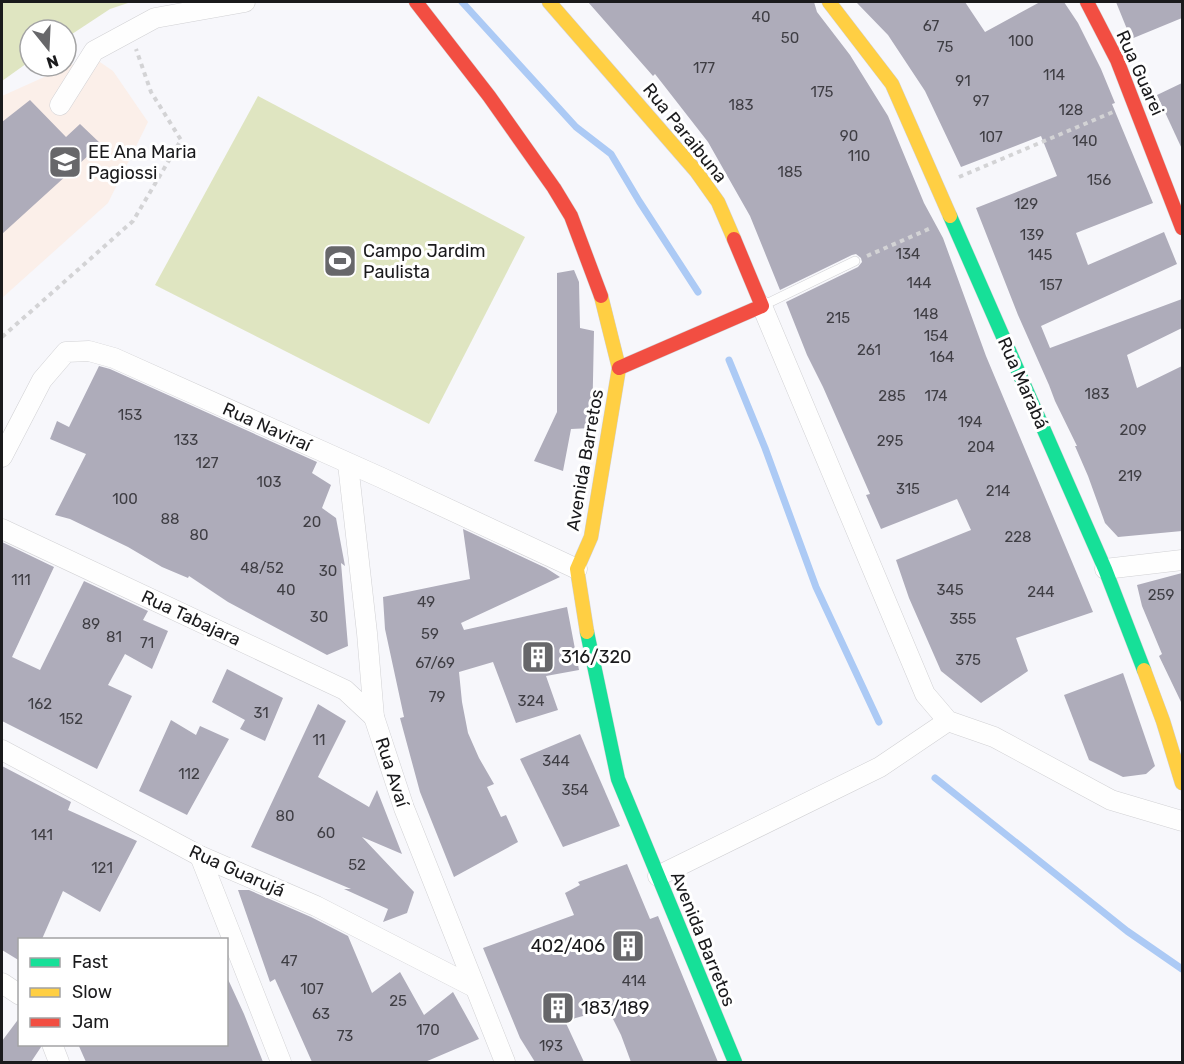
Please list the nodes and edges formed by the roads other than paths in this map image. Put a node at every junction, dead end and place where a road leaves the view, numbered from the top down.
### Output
1 (245, 2) edge
2 (416, 2) edge
3 (549, 2) edge
4 (829, 2) edge
5 (1087, 2) edge
6 (60, 105) dead end
7 (1182, 228) edge
8 (855, 261) road end
9 (762, 306) junction
10 (619, 368) junction
11 (2, 457) edge
12 (348, 464) junction
13 (2, 529) edge
14 (1182, 560) edge
15 (577, 568) junction
16 (1105, 569) junction
17 (374, 717) junction
18 (948, 721) junction
19 (2, 750) edge
20 (1182, 783) edge
21 (1182, 821) edge
22 (200, 856) junction
23 (658, 876) junction
24 (2, 983) edge
25 (474, 987) junction
26 (18, 994) edge
27 (53, 1046) edge
28 (59, 1062) edge
29 (281, 1062) edge
30 (506, 1062) edge
31 (735, 1062) edge

1 - 6 street
2 - 10 street, Avenida Barretos
3 - 9 street, Rua Paraibuna
4 - 16 street, Rua Marabá
5 - 7 street, Rua Guarei
8 - 9 lane
9 - 10 street
9 - 18 street
10 - 15 street, Avenida Barretos
11 - 12 street, Rua Naviraí
12 - 15 street, Rua Naviraí
12 - 17 street, Rua Avaí
13 - 17 street, Rua Tabajara
14 - 16 street
15 - 23 street, Avenida Barretos
16 - 20 street, Rua Marabá
17 - 25 street, Rua Avaí
18 - 21 street
18 - 23 street
19 - 22 street, Rua Guarujá
22 - 25 street, Rua Guarujá
22 - 29 street
23 - 31 street, Avenida Barretos
24 - 26 street
25 - 30 street, Rua Avaí
27 - 28 street

